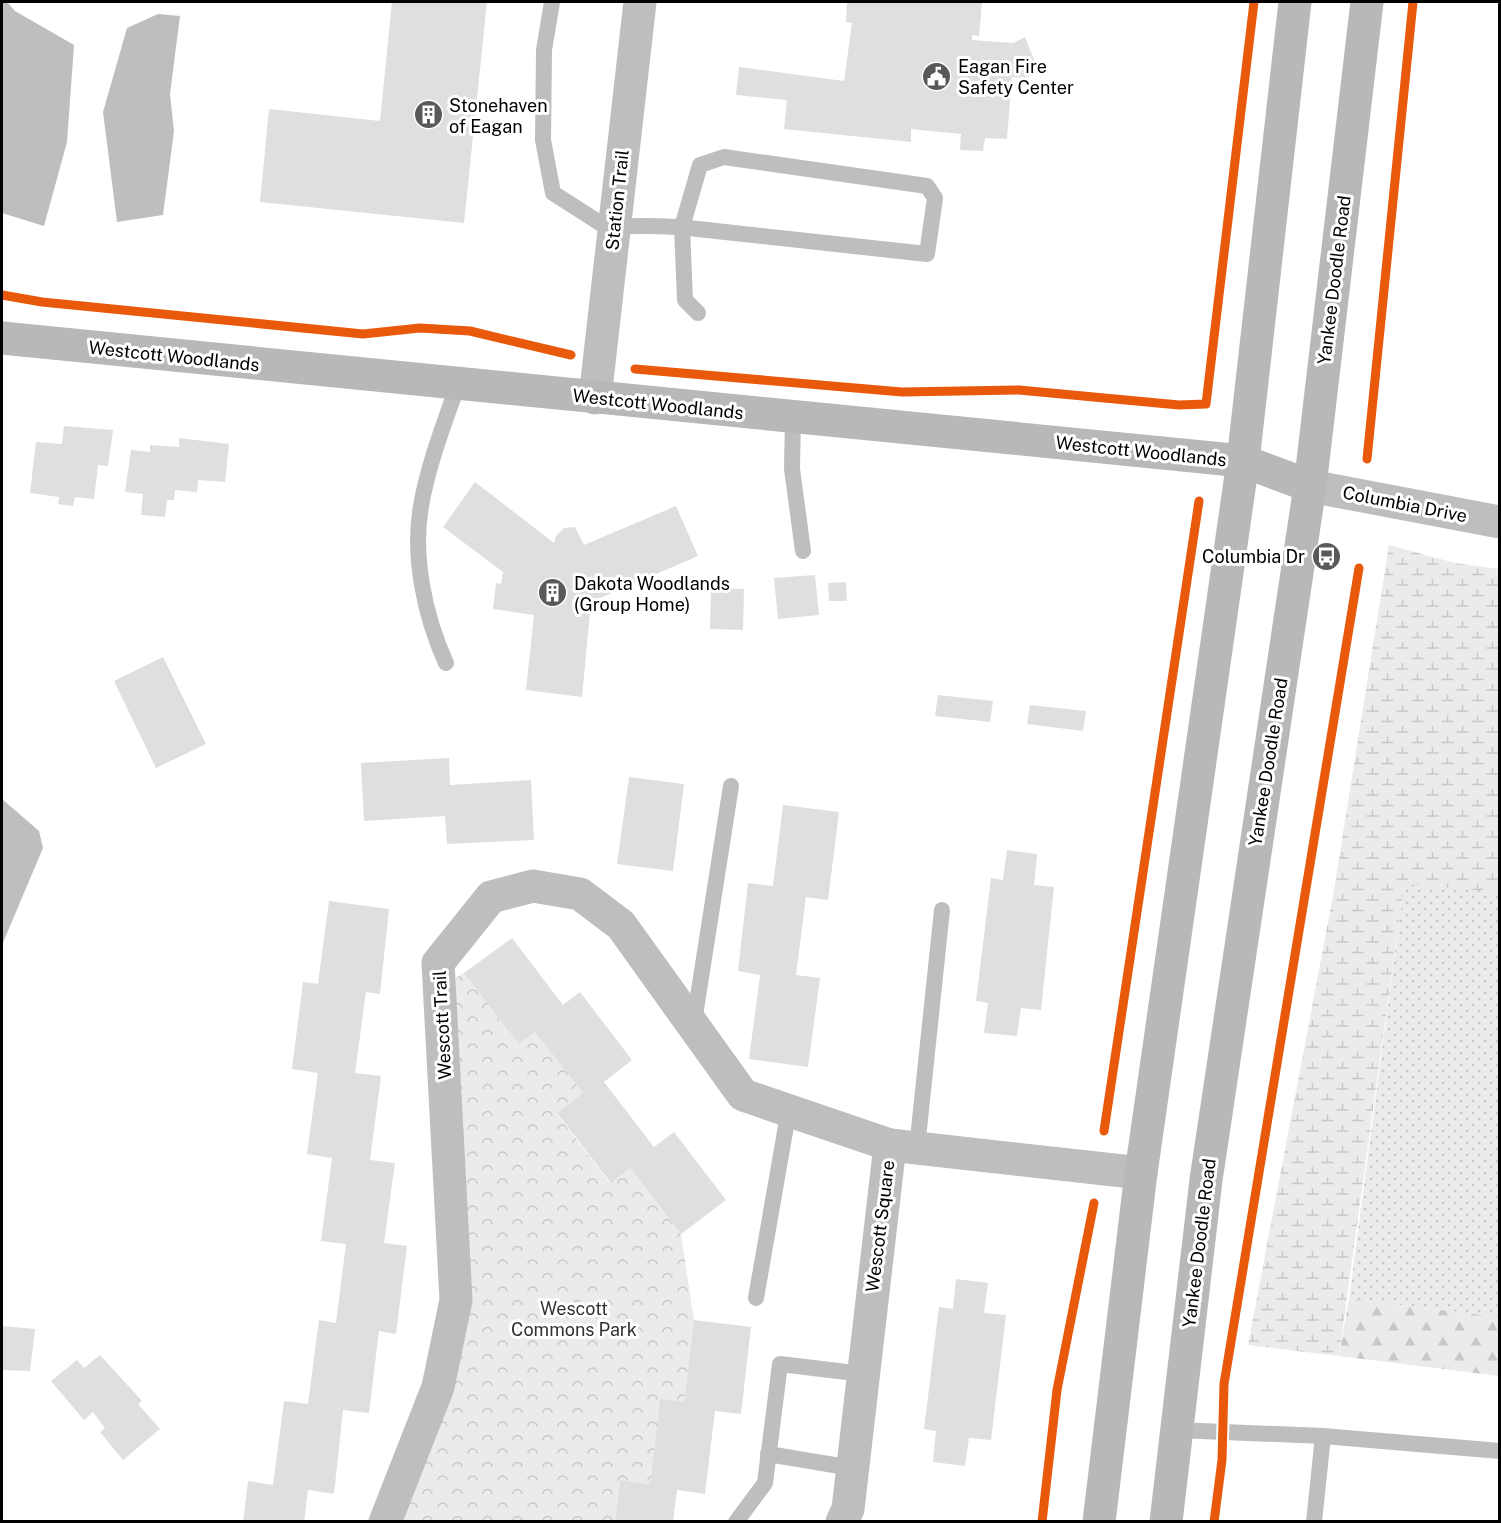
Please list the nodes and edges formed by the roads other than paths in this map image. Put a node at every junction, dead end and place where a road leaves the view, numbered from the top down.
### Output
1 (552, 2) edge
2 (640, 2) edge
3 (1296, 2) edge
4 (1367, 2) edge
5 (682, 227) junction
6 (614, 230) junction
7 (698, 313) dead end
8 (2, 339) edge
9 (458, 384) junction
10 (595, 398) junction
11 (793, 417) junction
12 (1243, 461) junction
13 (1310, 486) junction
14 (1500, 522) edge
15 (803, 551) dead end
16 (446, 663) dead end
17 (731, 786) dead end
18 (942, 910) dead end
19 (693, 1025) junction
20 (789, 1109) junction
21 (903, 1146) junction
22 (1141, 1173) junction
23 (756, 1298) dead end
24 (863, 1374) junction
25 (1176, 1430) junction
26 (1323, 1436) junction
27 (1500, 1451) edge
28 (768, 1454) junction
29 (852, 1468) junction
30 (738, 1518) edge
31 (385, 1521) edge
32 (757, 1521) edge
33 (842, 1521) edge
34 (1099, 1521) edge
35 (1166, 1521) edge
36 (1314, 1521) edge

1 - 6 lane
2 - 6 street, Station Trail
3 - 12 main road
4 - 13 main road, Yankee Doodle Road
5 - 5 lane
5 - 6 lane
5 - 7 lane
6 - 10 street, Station Trail
8 - 9 main road, Westcott Woodlands
9 - 10 main road, Westcott Woodlands
9 - 16 lane
10 - 11 main road, Westcott Woodlands
11 - 12 main road, Westcott Woodlands
11 - 15 lane
12 - 13 main road, Westcott Woodlands
12 - 22 main road
13 - 14 street, Columbia Drive
13 - 25 main road, Yankee Doodle Road
17 - 19 lane
18 - 21 lane
19 - 20 street, Wescott Trail
19 - 31 street, Wescott Trail
20 - 21 street, Wescott Trail
20 - 23 lane
21 - 22 street, Wescott Square
21 - 24 street, Wescott Square
22 - 34 main road
24 - 28 lane
24 - 29 street, Wescott Square
25 - 26 lane
25 - 35 main road, Yankee Doodle Road
26 - 27 lane
26 - 36 lane
28 - 29 lane
28 - 30 lane
29 - 33 street, Wescott Square
30 - 32 lane

